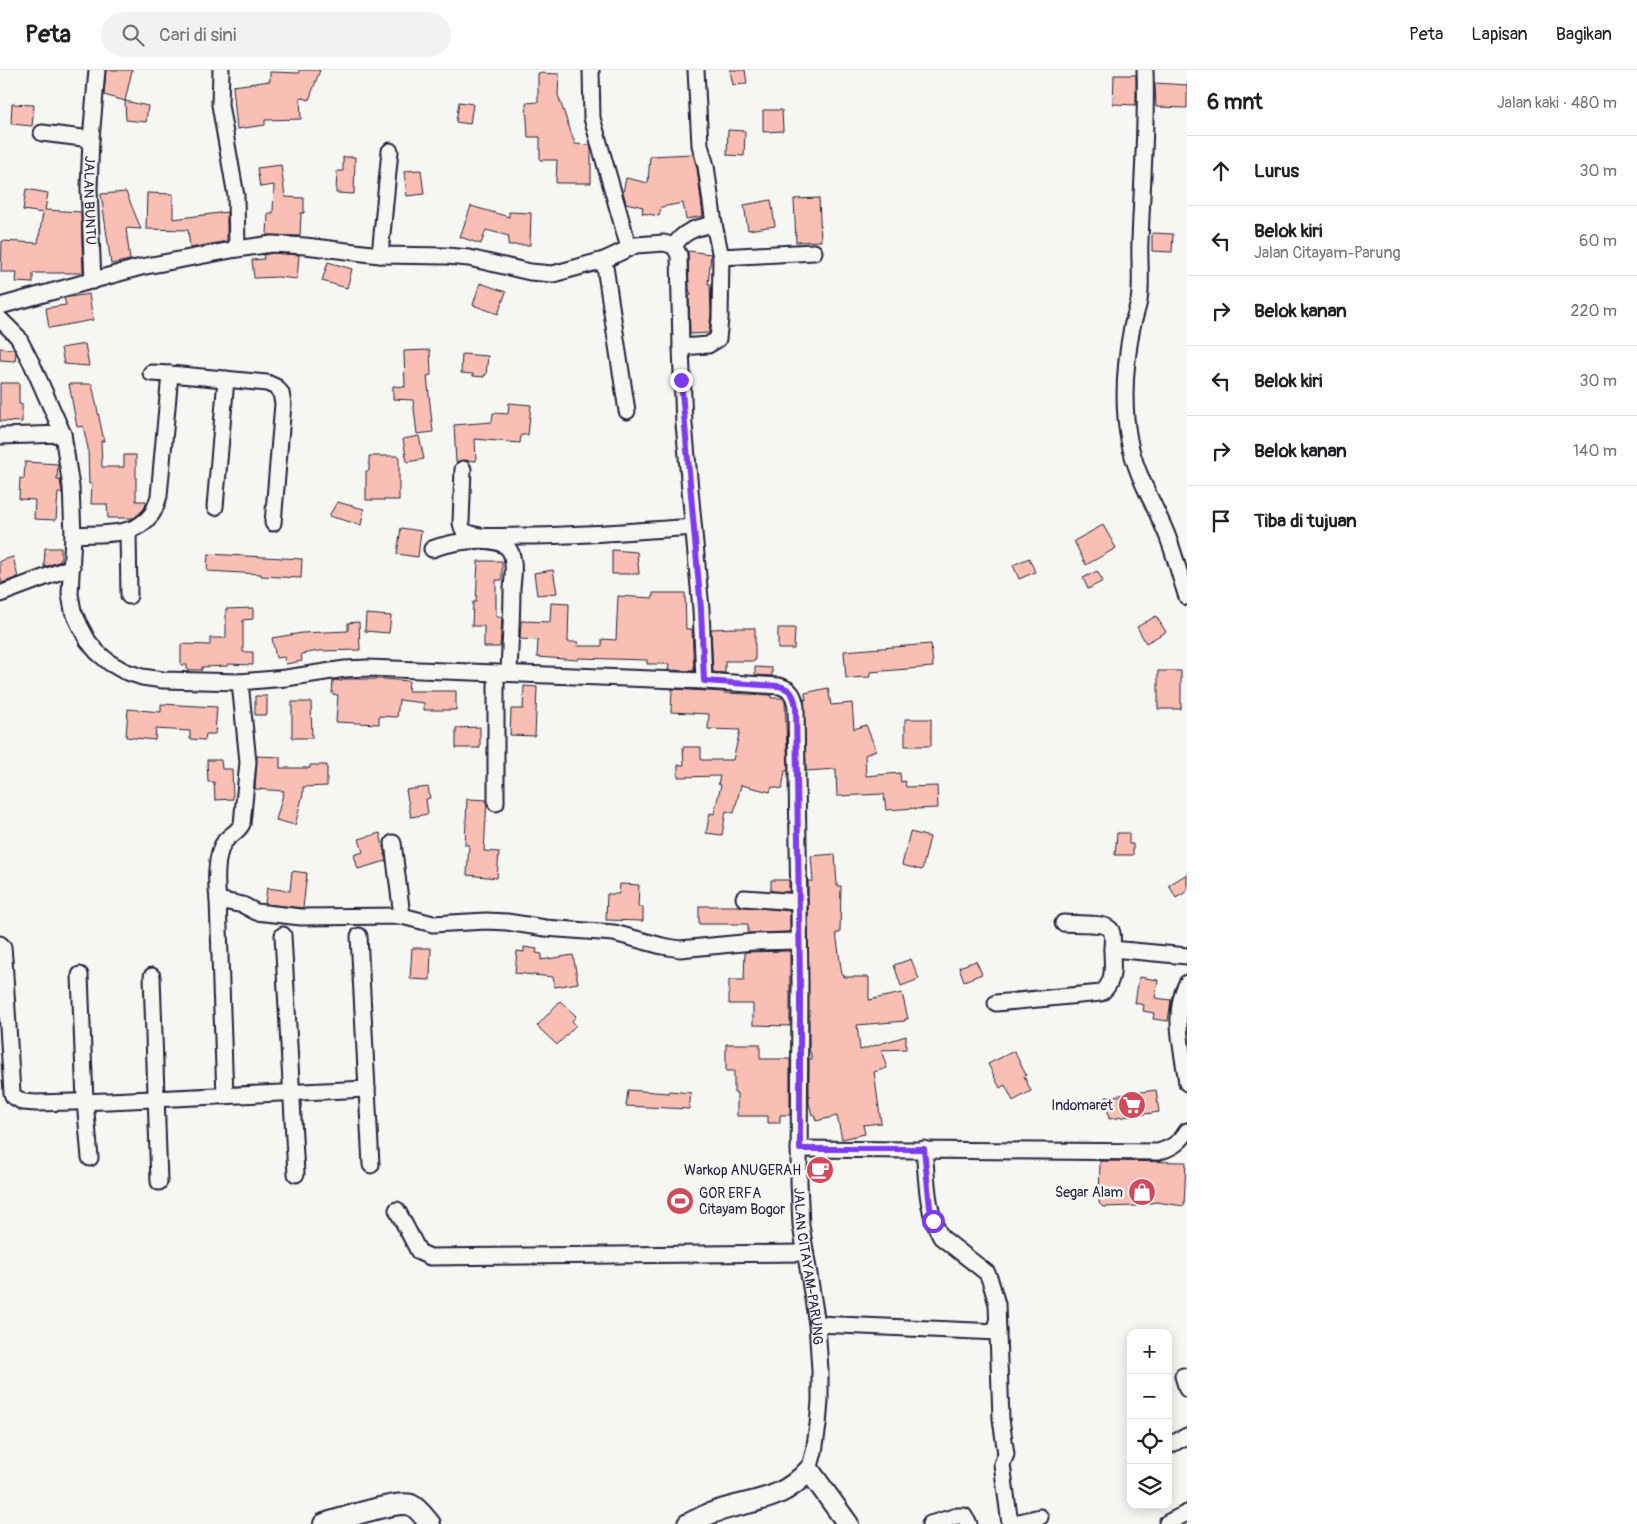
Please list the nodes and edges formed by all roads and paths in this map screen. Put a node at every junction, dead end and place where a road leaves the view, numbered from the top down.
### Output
1 (97, 70) edge
2 (221, 70) edge
3 (591, 70) edge
4 (696, 70) edge
5 (1145, 70) edge
6 (42, 133) dead end
7 (91, 139) junction
8 (390, 151) dead end
9 (714, 224) junction
10 (674, 246) junction
11 (629, 248) junction
12 (237, 249) junction
13 (814, 252) dead end
14 (380, 255) junction
15 (721, 256) junction
16 (604, 260) junction
17 (93, 281) junction
18 (0, 306) edge
19 (0, 319) edge
20 (680, 347) junction
21 (151, 373) dead end
22 (170, 374) junction
23 (226, 379) junction
24 (627, 410) dead end
25 (63, 434) junction
26 (0, 436) edge
27 (463, 468) dead end
28 (215, 507) dead end
29 (273, 523) dead end
30 (693, 527) junction
31 (128, 531) junction
32 (73, 535) junction
33 (432, 550) dead end
34 (72, 567) junction
35 (0, 594) edge
36 (129, 596) dead end
37 (1187, 597) edge
38 (503, 673) junction
39 (704, 681) junction
40 (240, 682) junction
41 (496, 802) dead end
42 (393, 843) dead end
43 (744, 898) dead end
44 (218, 900) junction
45 (798, 902) junction
46 (402, 916) junction
47 (1063, 923) dead end
48 (283, 935) dead end
49 (360, 936) dead end
50 (799, 940) junction
51 (0, 944) edge
52 (1112, 948) junction
53 (1187, 956) edge
54 (80, 975) dead end
55 (152, 976) dead end
56 (1187, 983) edge
57 (996, 1003) dead end
58 (1187, 1083) edge
59 (367, 1089) junction
60 (291, 1093) junction
61 (225, 1096) junction
62 (157, 1099) junction
63 (85, 1101) junction
64 (1187, 1131) edge
65 (800, 1149) junction
66 (924, 1149) junction
67 (90, 1158) dead end
68 (371, 1165) dead end
69 (296, 1174) dead end
70 (159, 1182) dead end
71 (397, 1210) dead end
72 (805, 1253) junction
73 (817, 1324) junction
74 (998, 1332) junction
75 (1187, 1436) edge
76 (1172, 1444) edge
77 (809, 1470) junction
78 (1187, 1512) edge
79 (1040, 1516) dead end
80 (1167, 1523) dead end
81 (324, 1524) edge
82 (430, 1524) edge
83 (688, 1524) edge
84 (848, 1524) edge
85 (930, 1524) edge
86 (969, 1524) edge
87 (1011, 1524) edge

1 - 7 street
2 - 12 street
3 - 11 street
4 - 9 street
5 - 37 street
6 - 7 street, JALAN BUNTU
7 - 17 street, JALAN BUNTU
8 - 14 street
9 - 10 street
9 - 15 street
10 - 11 street
10 - 20 street
11 - 16 street
12 - 14 street
12 - 17 street
13 - 15 street
14 - 16 street
15 - 20 street
16 - 24 street
17 - 18 street
19 - 25 street
20 - 30 street
21 - 22 street
22 - 23 street
22 - 31 street
23 - 28 street
23 - 29 street
25 - 26 street
25 - 32 street
27 - 30 street
30 - 39 street
31 - 32 street
31 - 36 street
32 - 34 street
33 - 38 street
34 - 35 street
34 - 40 street
38 - 39 street
38 - 40 street
38 - 41 street
39 - 45 street, JALAN CITAYAM-PARUNG
40 - 44 street
42 - 46 street
43 - 45 street
44 - 46 street
44 - 61 street
45 - 50 street, JALAN CITAYAM-PARUNG
46 - 50 street
47 - 52 street
48 - 60 street
49 - 59 street
50 - 65 street, JALAN CITAYAM-PARUNG
51 - 63 street
52 - 53 street
52 - 57 street
54 - 63 street
55 - 62 street
56 - 58 street
59 - 60 street
59 - 68 street
60 - 61 street
60 - 69 street
61 - 62 street
62 - 63 street
62 - 70 street
63 - 67 street
64 - 66 street
65 - 66 street
65 - 72 street, JALAN CITAYAM-PARUNG
66 - 74 street
71 - 72 street
72 - 73 street, JALAN CITAYAM-PARUNG
73 - 74 street
73 - 77 street, JALAN CITAYAM-PARUNG
74 - 87 street
75 - 76 street
77 - 83 main road
77 - 84 main road
78 - 80 street
79 - 87 street
81 - 82 main road
85 - 86 street

